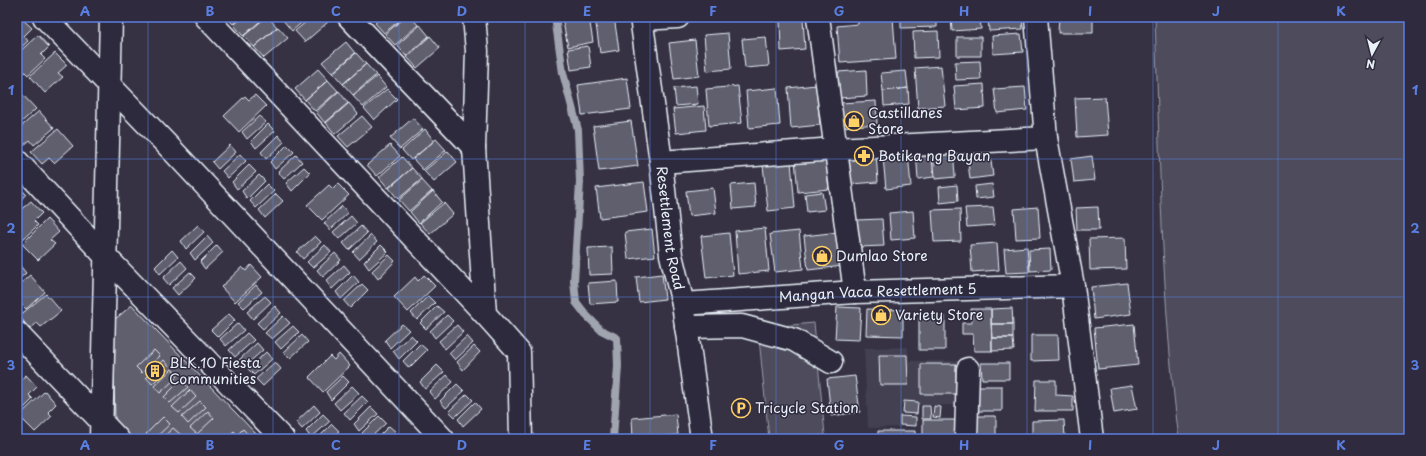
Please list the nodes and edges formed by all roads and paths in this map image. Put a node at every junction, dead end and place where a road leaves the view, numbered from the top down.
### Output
1 (44, 17) edge
2 (111, 17) edge
3 (206, 17) edge
4 (349, 17) edge
5 (474, 17) edge
6 (678, 17) edge
7 (818, 17) edge
8 (1036, 17) edge
9 (641, 18) edge
10 (110, 85) junction
11 (1046, 138) junction
12 (474, 148) junction
13 (835, 149) junction
14 (17, 161) edge
15 (661, 162) junction
16 (106, 256) junction
17 (1073, 286) junction
18 (856, 292) junction
19 (683, 304) junction
20 (485, 314) junction
21 (686, 327) junction
22 (17, 333) edge
23 (831, 362) dead end
24 (968, 369) dead end
25 (102, 431) edge
26 (118, 439) edge
27 (283, 439) edge
28 (443, 439) edge
29 (521, 439) edge
30 (702, 439) edge
31 (966, 439) edge
32 (1092, 439) edge

1 - 10 street
2 - 10 street
3 - 20 street
4 - 12 street
5 - 12 street
6 - 9 street
7 - 13 street
8 - 11 street
9 - 15 street, Resettlement Road
10 - 16 street
10 - 28 street
11 - 13 street
11 - 17 street
12 - 20 street
13 - 15 street
13 - 18 street
14 - 16 street
15 - 19 street, Resettlement Road
16 - 25 street
16 - 27 street
17 - 18 street, Mangan Vaca Resettlement 5
17 - 32 street
18 - 19 street, Mangan Vaca Resettlement 5
19 - 21 street, Resettlement Road
20 - 29 street
21 - 23 street
21 - 30 street, Resettlement Road
22 - 25 street
24 - 31 street
25 - 26 street

